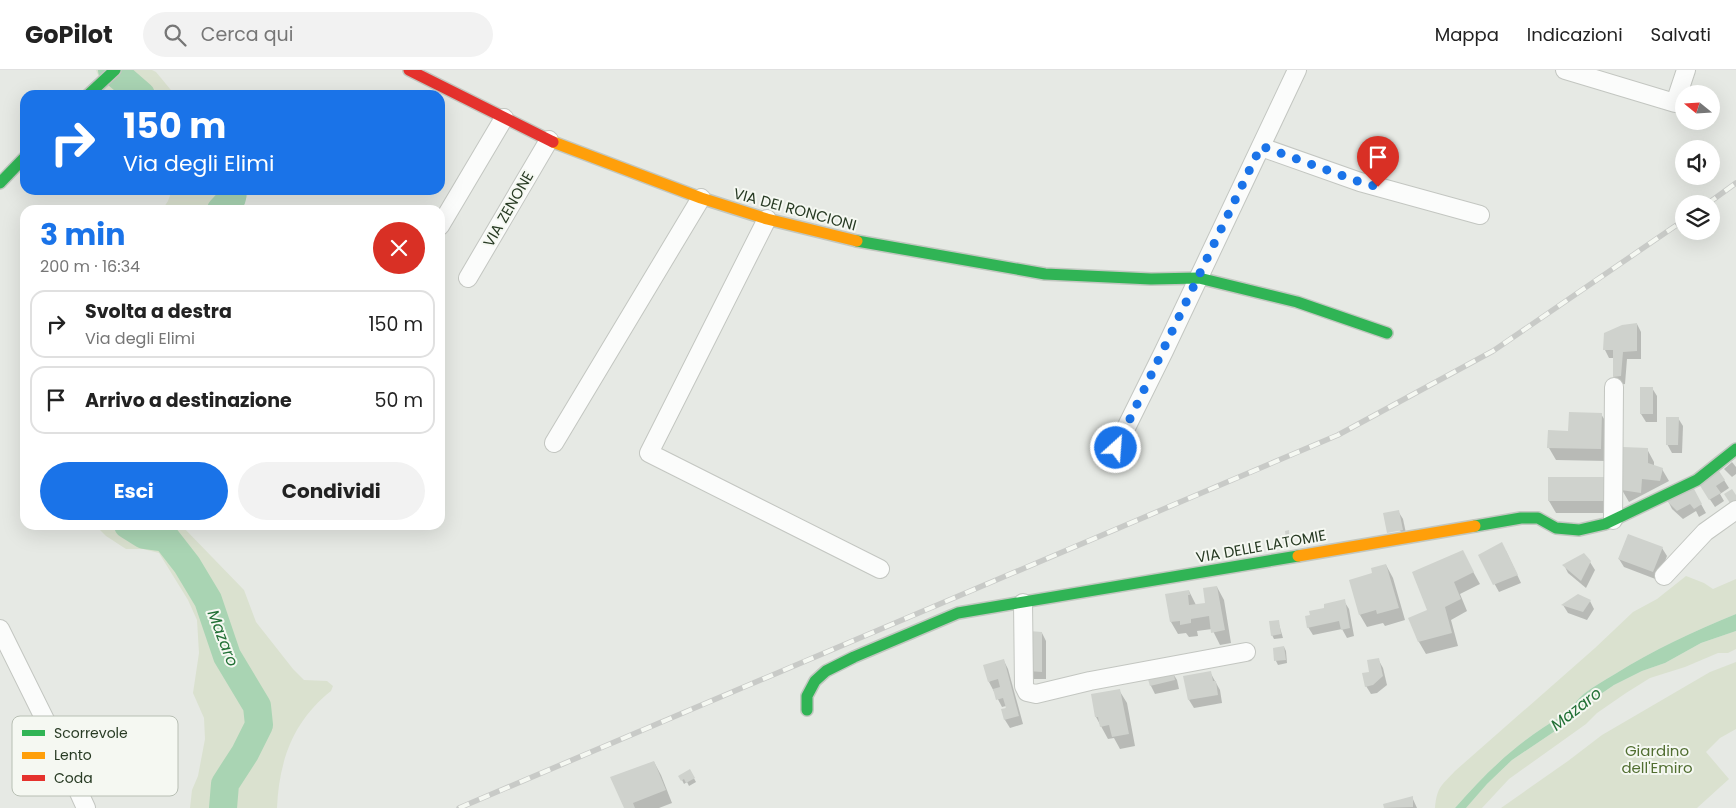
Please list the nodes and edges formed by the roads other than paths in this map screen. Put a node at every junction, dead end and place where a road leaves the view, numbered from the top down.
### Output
1 (115, 70) edge
2 (409, 70) edge
3 (1297, 70) edge
4 (1565, 70) edge
5 (1686, 70) edge
6 (93, 90) edge
7 (504, 118) junction
8 (549, 140) junction
9 (1261, 146) junction
10 (20, 159) edge
11 (20, 161) edge
12 (0, 177) edge
13 (0, 183) edge
14 (701, 198) junction
15 (1480, 215) dead end
16 (445, 218) edge
17 (767, 219) junction
18 (468, 278) dead end
19 (1199, 278) junction
20 (1387, 333) dead end
21 (1614, 386) dead end
22 (554, 443) dead end
23 (1116, 448) dead end
24 (1736, 449) edge
25 (1736, 510) edge
26 (1613, 520) junction
27 (880, 569) dead end
28 (1664, 576) dead end
29 (1023, 603) junction
30 (0, 628) edge
31 (1246, 652) dead end
32 (807, 710) dead end
33 (43, 716) edge
34 (81, 796) edge
35 (86, 808) edge

1 - 6 street
2 - 7 street, VIA DEI RONCIONI
3 - 9 street
4 - 5 street
7 - 8 street, VIA DEI RONCIONI
7 - 16 street
8 - 14 street, VIA DEI RONCIONI
8 - 18 street, VIA ZENONE
9 - 15 street
9 - 19 street
10 - 12 street
11 - 13 street
14 - 17 street, VIA DEI RONCIONI
14 - 22 street
17 - 19 street, VIA DEI RONCIONI
17 - 27 street
19 - 20 street, VIA DEI RONCIONI
19 - 23 street
21 - 26 street
24 - 26 street, VIA DELLE LATOMIE
25 - 28 street
26 - 29 street, VIA DELLE LATOMIE
29 - 31 street
29 - 32 street, VIA DELLE LATOMIE
30 - 33 street
34 - 35 street

